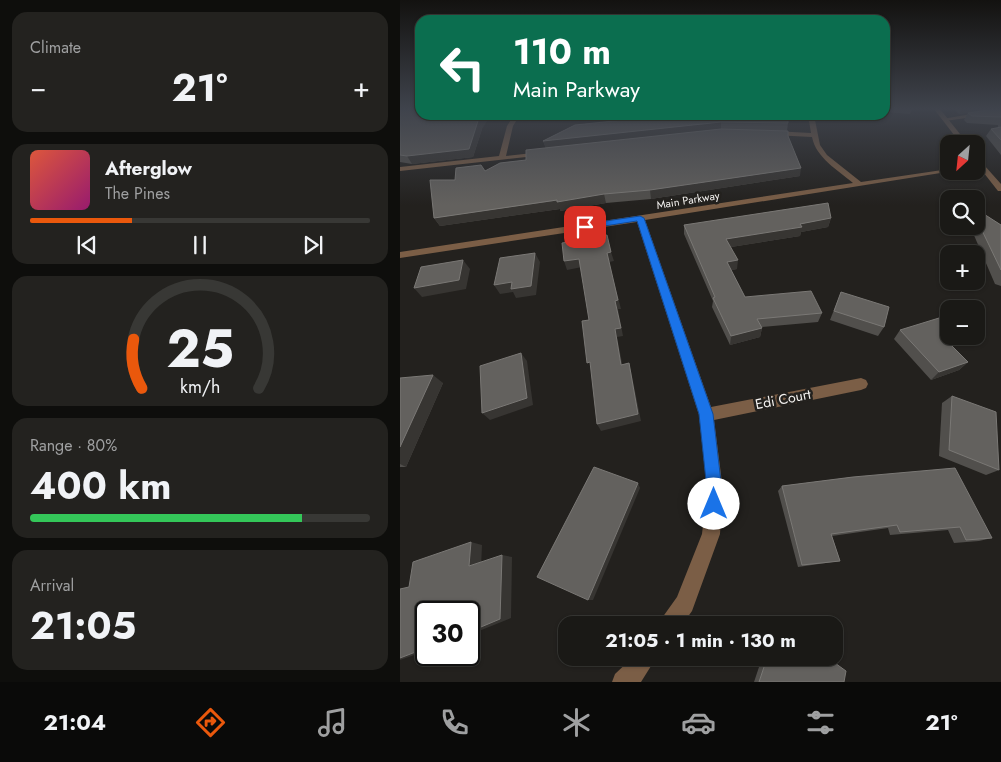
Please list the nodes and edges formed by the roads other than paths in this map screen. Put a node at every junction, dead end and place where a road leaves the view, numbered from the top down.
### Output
1 (506, 141) edge
2 (816, 141) edge
3 (549, 153) edge
4 (502, 158) junction
5 (400, 169) edge
6 (940, 173) edge
7 (985, 173) edge
8 (860, 185) junction
9 (1001, 189) edge
10 (640, 218) junction
11 (400, 255) edge
12 (861, 384) dead end
13 (706, 414) junction
14 (676, 616) edge
15 (639, 666) edge
16 (623, 682) edge

1 - 4 street
2 - 8 street
3 - 4 street
4 - 5 street
6 - 8 street, Main Parkway
7 - 9 street
8 - 10 street, Main Parkway
10 - 11 street, Main Parkway
10 - 13 street
12 - 13 street, Edi Court
13 - 14 street
15 - 16 street

